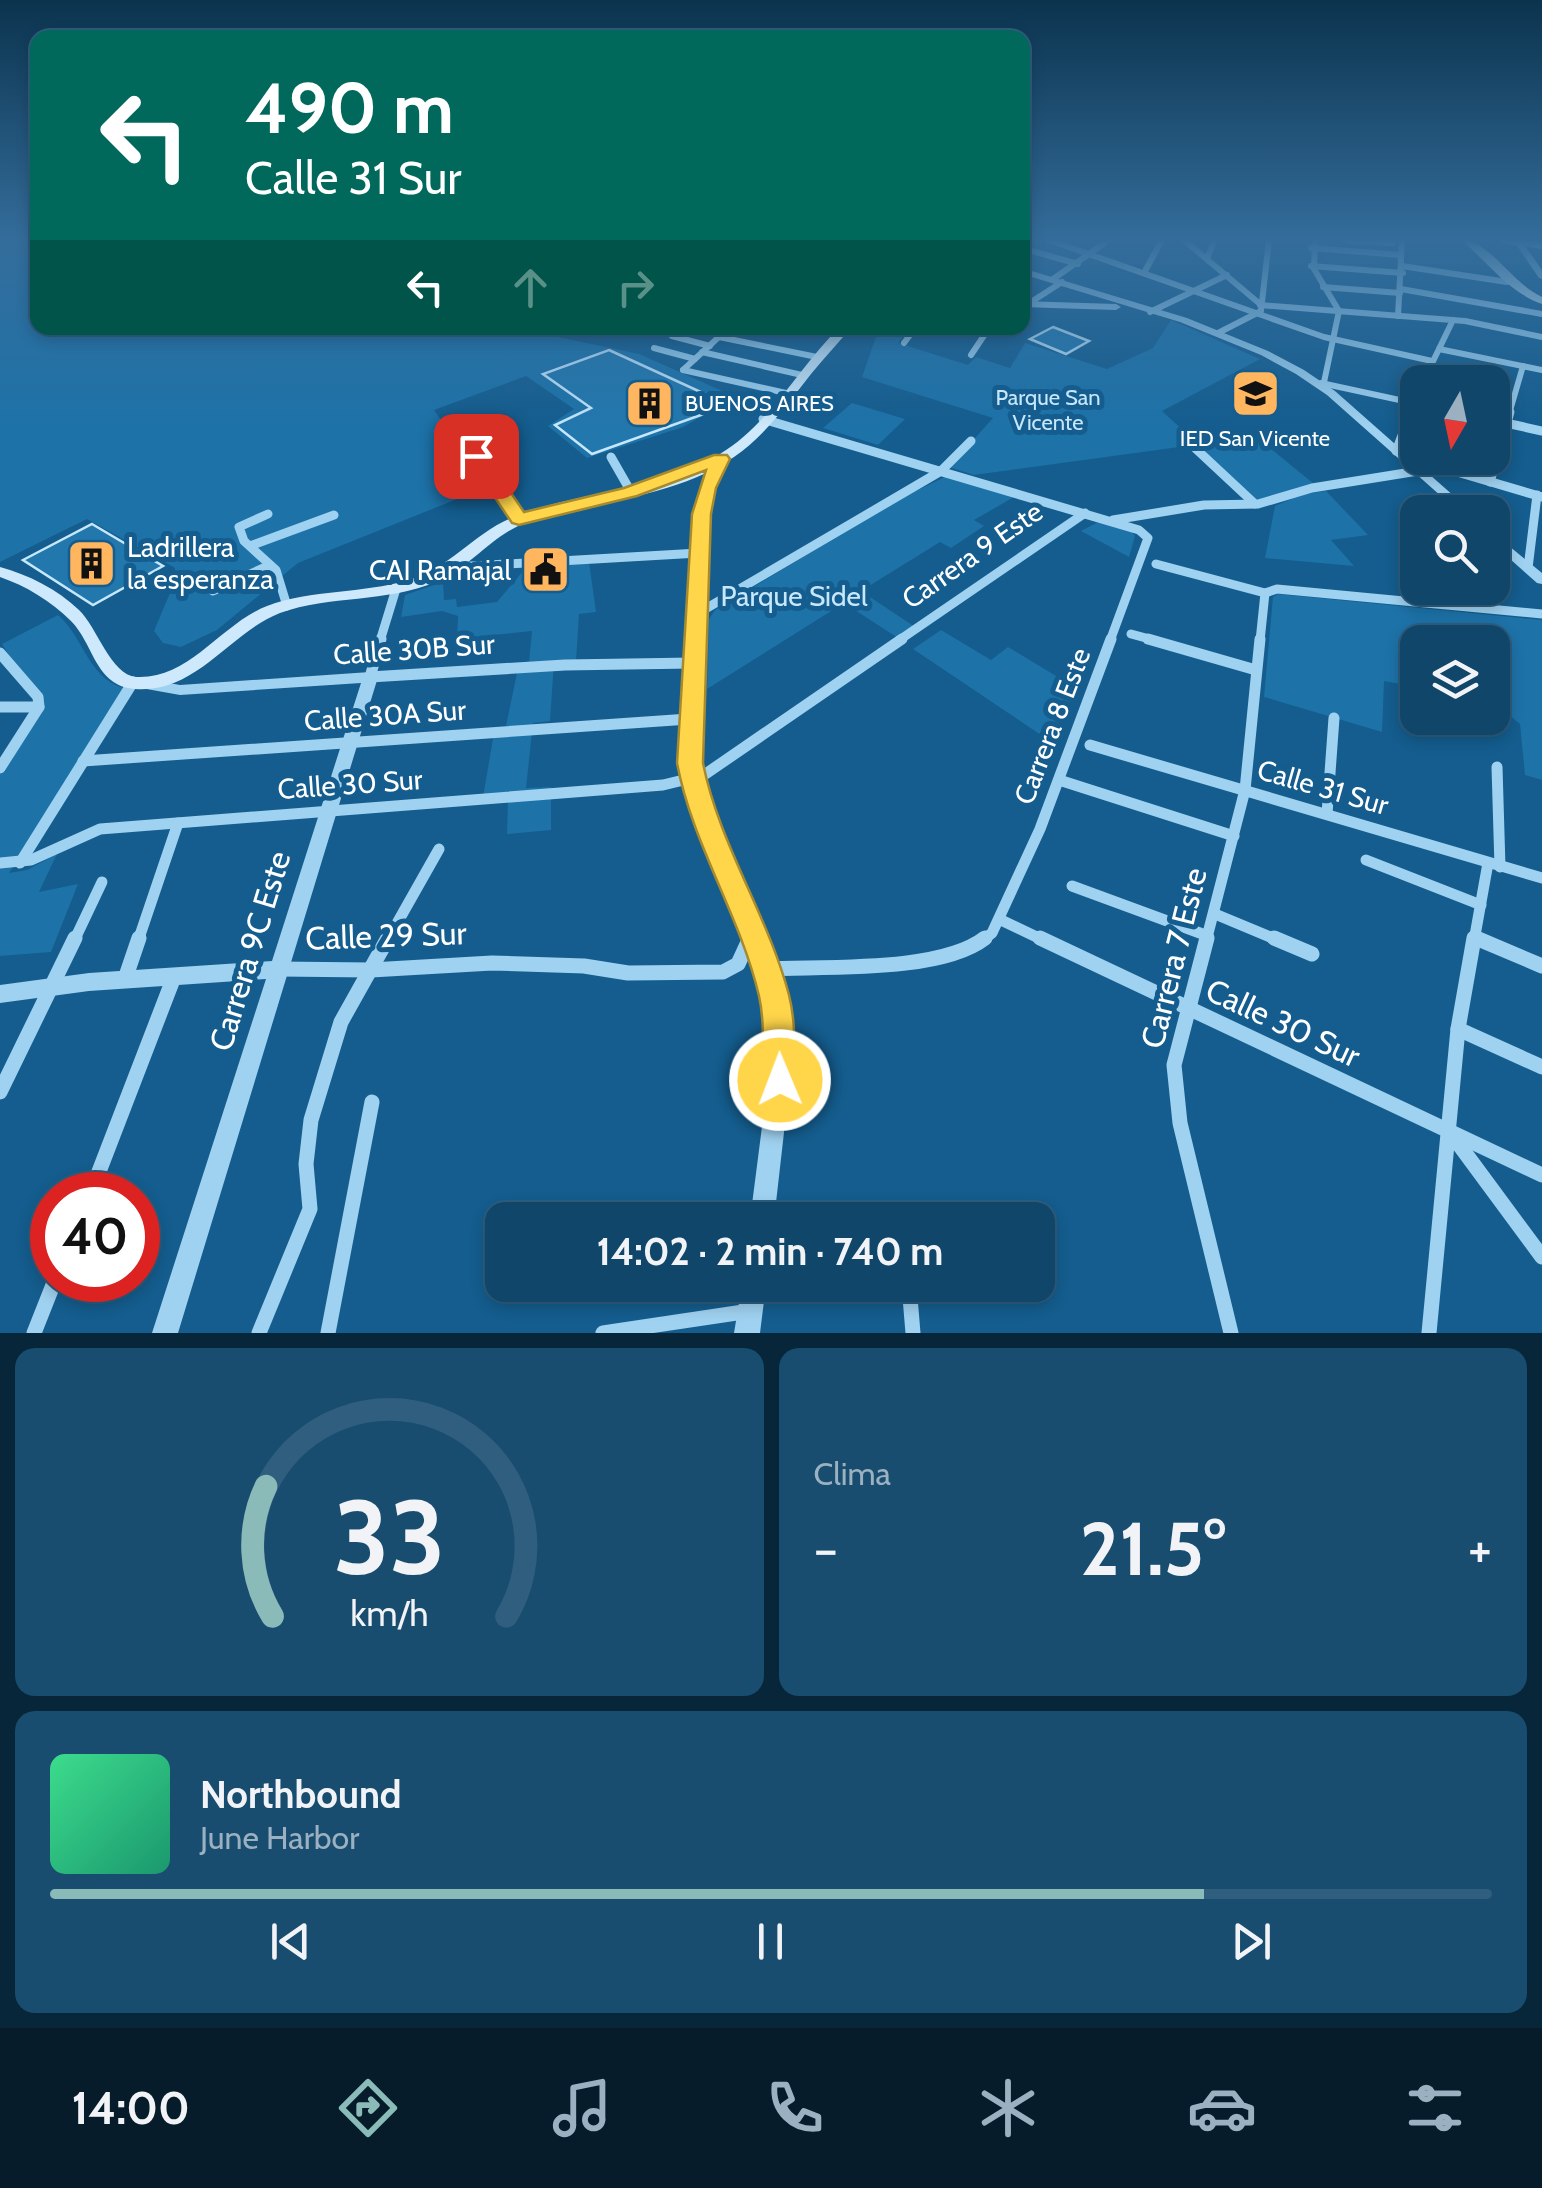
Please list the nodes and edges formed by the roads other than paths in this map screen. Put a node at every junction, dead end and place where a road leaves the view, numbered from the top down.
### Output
1 (1121, 302) edge
2 (1170, 302) edge
3 (1236, 302) edge
4 (1253, 302) edge
5 (1261, 302) edge
6 (1334, 302) edge
7 (1400, 302) edge
8 (1465, 302) edge
9 (1476, 302) edge
10 (1030, 304) edge
11 (1260, 309) junction
12 (1339, 311) junction
13 (1150, 312) junction
14 (1542, 314) edge
15 (1398, 316) junction
16 (1453, 320) junction
17 (1472, 322) junction
18 (1218, 333) junction
19 (721, 335) edge
20 (838, 335) edge
21 (910, 335) edge
22 (984, 335) edge
23 (672, 336) dead end
24 (719, 337) junction
25 (1542, 337) edge
26 (1332, 340) junction
27 (904, 343) dead end
28 (710, 346) junction
29 (654, 348) dead end
30 (1439, 349) junction
31 (702, 352) junction
32 (971, 354) dead end
33 (817, 357) junction
34 (695, 359) junction
35 (1432, 361) junction
36 (1430, 365) edge
37 (1524, 366) junction
38 (1542, 370) edge
39 (802, 375) junction
40 (1320, 384) junction
41 (786, 393) junction
42 (1400, 397) edge
43 (1510, 413) edge
44 (763, 419) junction
45 (1510, 424) edge
46 (1542, 431) edge
47 (462, 435) dead end
48 (972, 440) dead end
49 (1195, 448) dead end
50 (1400, 451) edge
51 (1399, 454) junction
52 (611, 457) dead end
53 (721, 459) junction
54 (941, 471) junction
55 (1400, 474) edge
56 (1423, 475) edge
57 (1492, 475) edge
58 (1490, 482) junction
59 (630, 492) junction
60 (1446, 495) edge
61 (1540, 496) edge
62 (1255, 504) junction
63 (1086, 513) junction
64 (268, 514) dead end
65 (334, 515) dead end
66 (519, 519) junction
67 (1112, 521) junction
68 (250, 546) junction
69 (1510, 552) edge
70 (699, 553) junction
71 (1156, 564) dead end
72 (270, 565) junction
73 (454, 567) junction
74 (1528, 568) junction
75 (0, 572) edge
76 (1542, 580) edge
77 (396, 588) junction
78 (213, 591) dead end
79 (1265, 593) junction
80 (286, 606) junction
81 (1542, 614) edge
82 (694, 615) junction
83 (1131, 634) dead end
84 (0, 654) edge
85 (692, 663) junction
86 (1256, 670) junction
87 (370, 677) junction
88 (137, 683) junction
89 (0, 707) edge
90 (39, 707) junction
91 (1334, 718) dead end
92 (689, 719) junction
93 (349, 743) junction
94 (1090, 745) dead end
95 (84, 761) junction
96 (1497, 767) dead end
97 (0, 768) edge
98 (692, 778) junction
99 (1059, 780) junction
100 (1244, 790) junction
101 (328, 811) junction
102 (1327, 814) junction
103 (178, 823) junction
104 (1234, 836) junction
105 (439, 849) dead end
106 (1366, 860) dead end
107 (0, 862) edge
108 (20, 863) junction
109 (1494, 865) junction
110 (1542, 878) edge
111 (102, 882) dead end
112 (1072, 886) dead end
113 (1481, 905) junction
114 (1215, 914) junction
115 (1001, 920) junction
116 (752, 932) junction
117 (1208, 936) junction
118 (1476, 938) junction
119 (1312, 954) dead end
120 (1542, 966) edge
121 (279, 969) junction
122 (766, 969) junction
123 (371, 970) junction
124 (174, 976) junction
125 (125, 979) junction
126 (51, 986) junction
127 (0, 994) edge
128 (1187, 1008) junction
129 (1458, 1029) junction
130 (1542, 1068) edge
131 (0, 1092) edge
132 (372, 1102) dead end
133 (1448, 1130) junction
134 (99, 1172) edge
135 (1542, 1175) edge
136 (764, 1202) edge
137 (1542, 1257) edge
138 (47, 1302) edge
139 (911, 1302) edge
140 (751, 1310) edge
141 (34, 1333) edge
142 (165, 1333) edge
143 (259, 1333) edge
144 (328, 1333) edge
145 (603, 1333) edge
146 (913, 1333) edge
147 (1231, 1333) edge
148 (1429, 1333) edge

1 - 13 street
2 - 13 street
3 - 11 street
4 - 11 street
5 - 11 street
6 - 12 street
7 - 15 street
8 - 17 street
9 - 14 street
10 - 13 street
11 - 12 street
11 - 18 street
11 - 26 street
12 - 15 street
12 - 26 street
13 - 18 street
15 - 16 street
16 - 17 street
16 - 30 street
17 - 25 street
18 - 40 street
19 - 24 street
20 - 33 main road
21 - 27 street
22 - 32 street
23 - 28 street
24 - 28 street
24 - 33 street
26 - 35 street
26 - 40 street
28 - 31 street
29 - 34 street
30 - 35 street
30 - 37 street
31 - 34 street
31 - 39 street
33 - 39 main road
34 - 41 street
35 - 36 street
37 - 38 street
37 - 43 street
39 - 41 main road
40 - 42 street
40 - 51 street
41 - 44 main road
44 - 53 main road
44 - 54 street
45 - 46 street
47 - 66 street
48 - 54 street
49 - 62 street
50 - 51 street
51 - 58 street
52 - 59 street
53 - 59 main road
53 - 70 street
54 - 63 street
54 - 82 street
55 - 62 street
56 - 60 street
57 - 58 street
58 - 61 street
59 - 66 main road
61 - 74 street
62 - 67 street
63 - 67 street
63 - 98 street, Carrera 9 Este
64 - 68 street
65 - 68 street
66 - 73 main road
67 - 99 street, Carrera 8 Este
68 - 72 street
69 - 74 street
70 - 73 street
70 - 82 street
71 - 79 street
72 - 78 street
72 - 80 street
73 - 77 main road
74 - 76 street
75 - 88 main road
77 - 80 main road
77 - 87 street, Carrera 9C Este
79 - 81 street
79 - 86 street, Carrera 7 Este
80 - 88 main road
82 - 85 street
83 - 86 street
84 - 90 street
85 - 87 street, Calle 30B Sur
85 - 92 street
86 - 100 street, Carrera 7 Este
87 - 88 street, Calle 30B Sur
87 - 93 street, Carrera 9C Este
88 - 95 street
89 - 90 street
90 - 97 street
91 - 102 street
92 - 93 street, Calle 30A Sur
92 - 98 street
93 - 95 street, Calle 30A Sur
93 - 101 street, Carrera 9C Este
94 - 100 street, Calle 31 Sur
95 - 108 street
96 - 109 street
98 - 101 street, Calle 30 Sur
98 - 116 street
99 - 104 street
99 - 115 street, Carrera 8 Este
100 - 102 street, Calle 31 Sur
100 - 104 street, Carrera 7 Este
101 - 103 street, Calle 30 Sur
101 - 121 street, Carrera 9C Este
102 - 109 street, Calle 31 Sur
103 - 108 street, Calle 30 Sur
103 - 125 street
104 - 114 street, Carrera 7 Este
105 - 123 street
106 - 113 street
107 - 108 street
109 - 110 street, Calle 31 Sur
109 - 113 street
111 - 126 street
112 - 117 street
113 - 118 street
114 - 117 street, Carrera 7 Este
114 - 119 street
115 - 122 street, Carrera 8 Este
115 - 128 street, Calle 30 Sur
116 - 122 street
116 - 123 street, Calle 29 Sur
117 - 128 street, Carrera 7 Este
118 - 120 street
118 - 129 street
121 - 123 street, Calle 29 Sur
121 - 124 street, Calle 29 Sur
121 - 142 street, Carrera 9C Este
122 - 136 street
123 - 143 street
124 - 125 street, Calle 29 Sur
124 - 134 street
125 - 126 street, Calle 29 Sur
126 - 127 street, Calle 29 Sur
126 - 131 street
128 - 133 street, Calle 30 Sur
128 - 147 street, Carrera 7 Este
129 - 130 street
129 - 133 street
132 - 144 street
133 - 135 street, Calle 30 Sur
133 - 137 street
133 - 148 street
138 - 141 street
139 - 146 street
140 - 145 street

